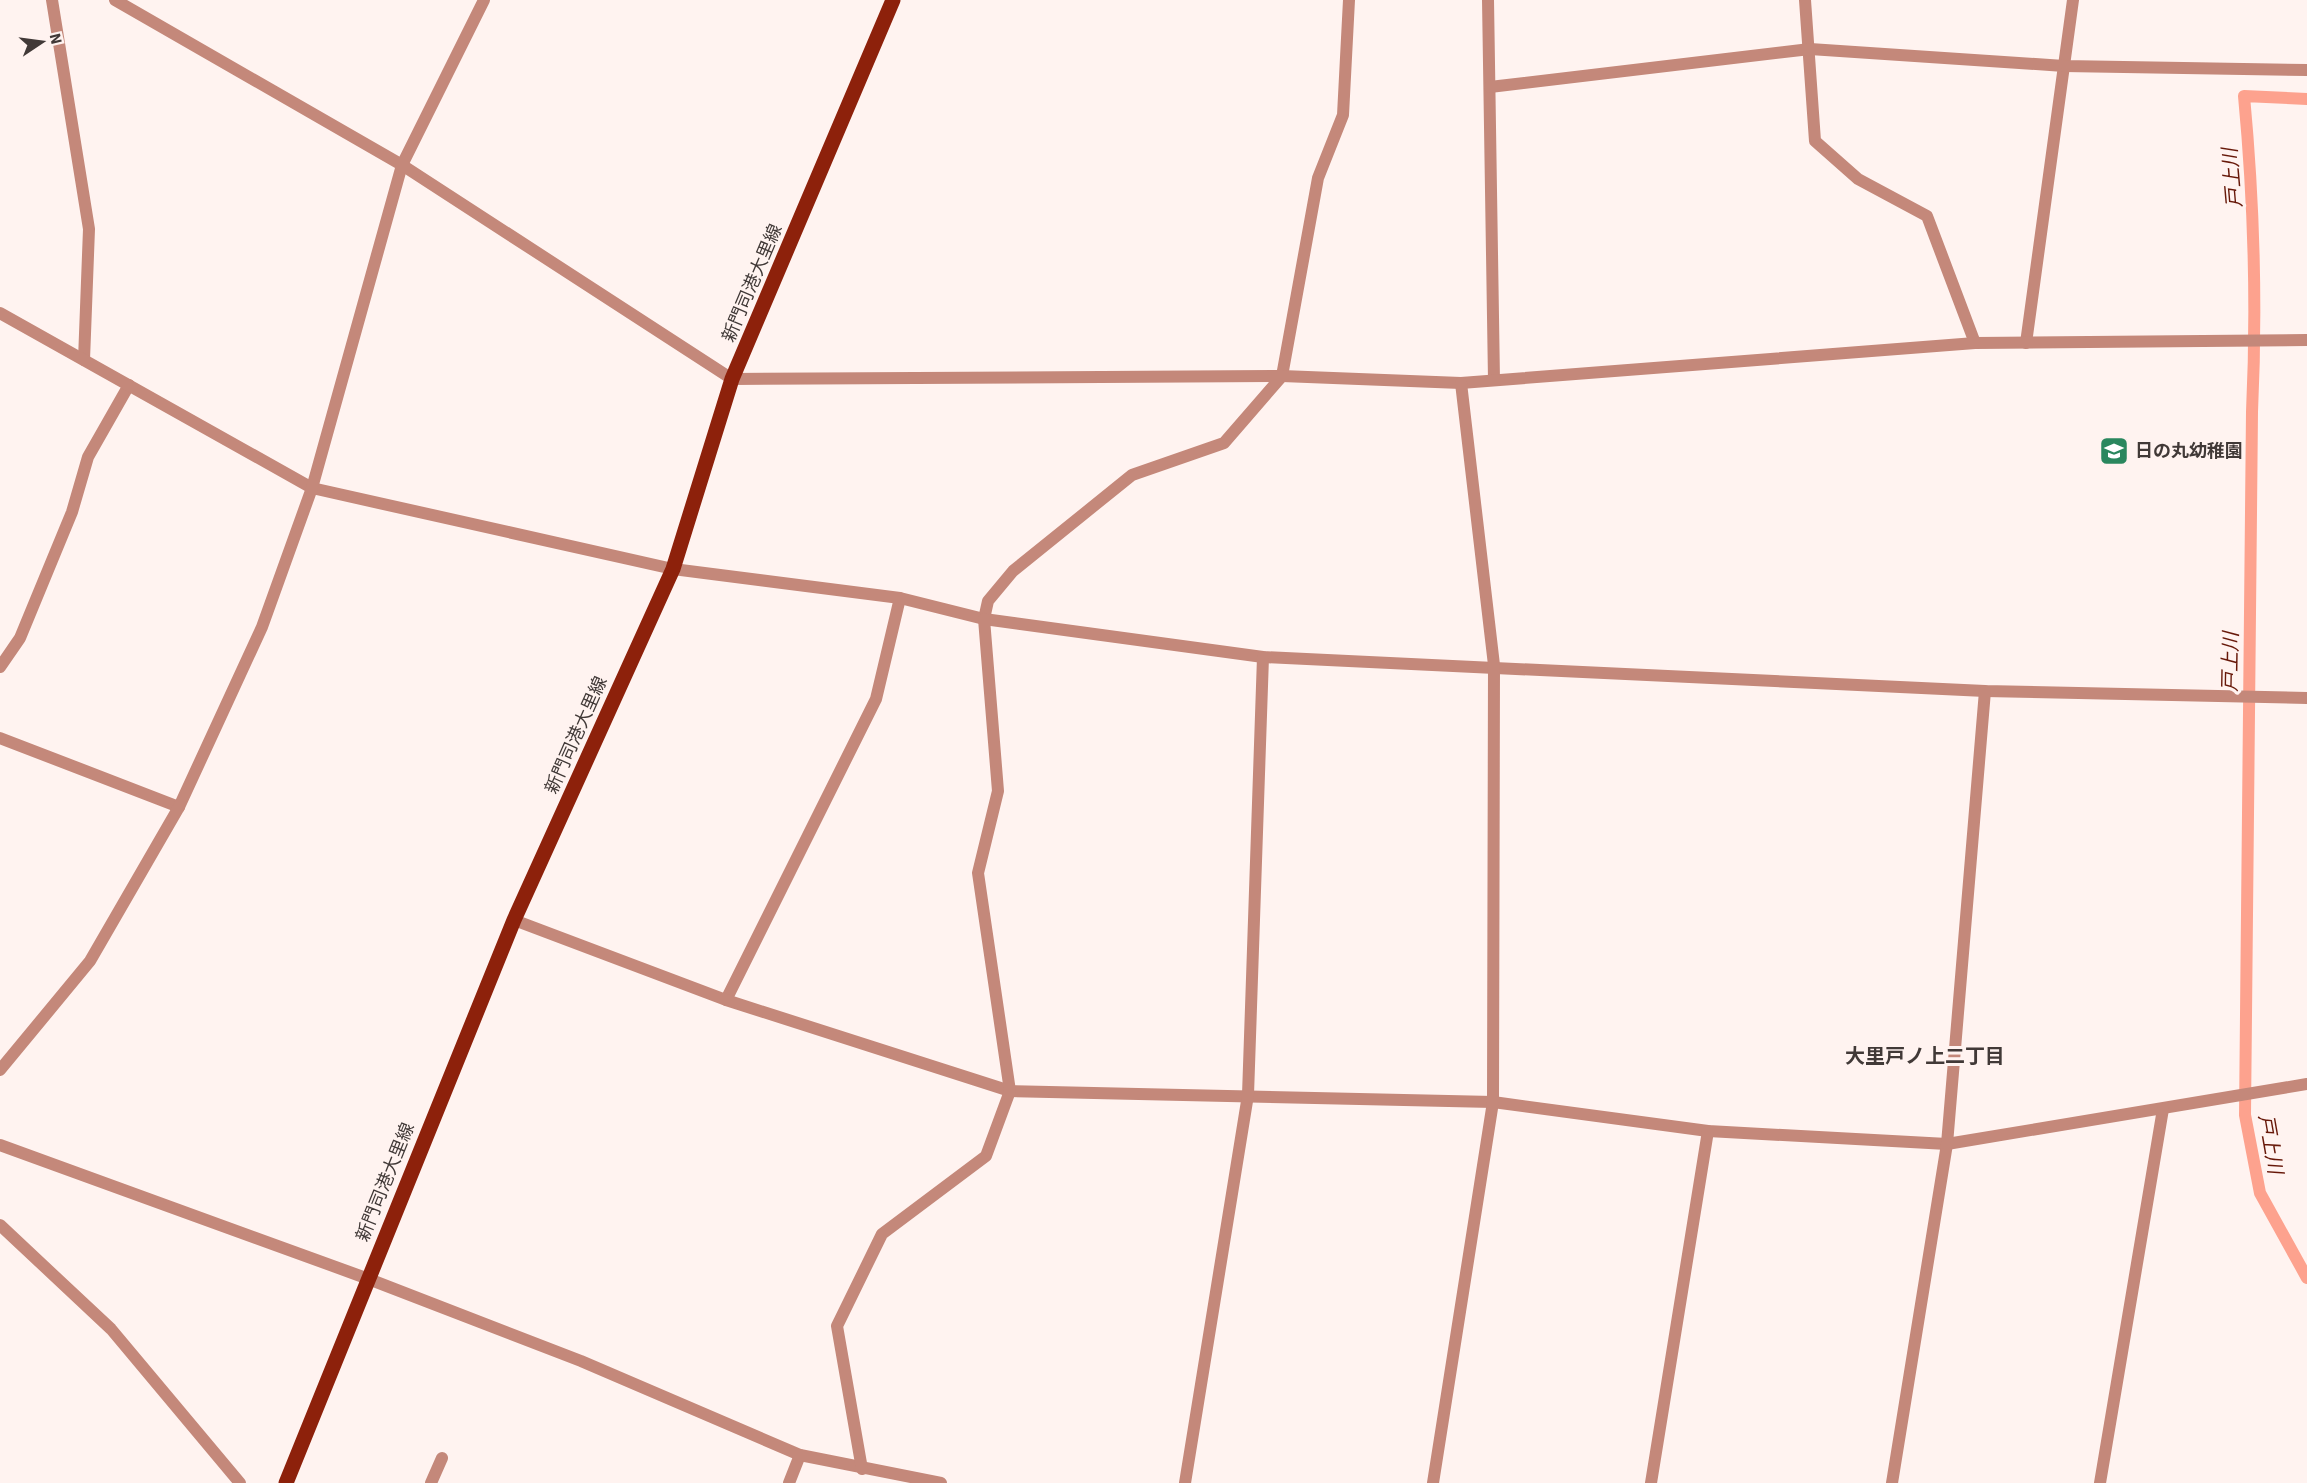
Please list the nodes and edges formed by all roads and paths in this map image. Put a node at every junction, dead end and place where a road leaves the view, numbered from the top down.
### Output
1 (52, 0) edge
2 (115, 0) edge
3 (484, 0) edge
4 (893, 0) edge
5 (1349, 0) edge
6 (1488, 0) edge
7 (1805, 0) edge
8 (2073, 0) edge
9 (1810, 49) junction
10 (2064, 66) junction
11 (2307, 70) edge
12 (1490, 87) junction
13 (402, 165) junction
14 (0, 313) edge
15 (2307, 340) edge
16 (1975, 343) junction
17 (2026, 343) junction
18 (84, 360) junction
19 (1282, 376) junction
20 (732, 379) junction
21 (1494, 380) junction
22 (1461, 383) junction
23 (129, 385) junction
24 (312, 488) junction
25 (673, 569) junction
26 (900, 598) junction
27 (984, 619) junction
28 (1263, 657) junction
29 (1494, 665) junction
30 (0, 667) edge
31 (1984, 691) junction
32 (2307, 698) edge
33 (0, 738) edge
34 (179, 807) junction
35 (514, 920) junction
36 (726, 1000) junction
37 (0, 1070) edge
38 (2307, 1084) edge
39 (1010, 1091) junction
40 (1248, 1095) junction
41 (1493, 1102) junction
42 (2163, 1109) junction
43 (1708, 1131) junction
44 (1947, 1144) junction
45 (0, 1145) edge
46 (0, 1225) edge
47 (366, 1278) junction
48 (800, 1455) junction
49 (442, 1458) dead end
50 (862, 1469) junction
51 (240, 1483) edge
52 (286, 1483) edge
53 (431, 1483) edge
54 (789, 1483) edge
55 (941, 1483) edge
56 (1185, 1483) edge
57 (1433, 1483) edge
58 (1651, 1483) edge
59 (1892, 1483) edge
60 (2100, 1483) edge

1 - 18 street
2 - 13 street
3 - 13 street
4 - 20 main road, 新門司港大里線
5 - 19 street
6 - 12 street
7 - 9 street
8 - 10 street
9 - 10 street
9 - 12 street
9 - 16 street
10 - 11 street
10 - 17 street
12 - 21 street
13 - 20 street
13 - 24 street
14 - 18 street
15 - 17 street
16 - 17 street
16 - 21 street
18 - 23 street
19 - 20 street
19 - 22 street
19 - 27 street
20 - 25 main road, 新門司港大里線
21 - 22 street
22 - 29 street
23 - 24 street
23 - 30 street
24 - 25 street
24 - 34 street
25 - 26 street
25 - 35 main road, 新門司港大里線
26 - 27 street
26 - 36 street
27 - 28 street
27 - 39 street
28 - 29 street
28 - 40 street
29 - 31 street
29 - 41 street
31 - 32 street
31 - 44 street
33 - 34 street
34 - 37 street
35 - 36 street
35 - 47 main road, 新門司港大里線
36 - 39 street
38 - 42 street
39 - 40 street
39 - 50 street
40 - 41 street
40 - 56 street
41 - 43 street
41 - 57 street
42 - 44 street
42 - 60 street
43 - 44 street
43 - 58 street
44 - 59 street
45 - 47 street
46 - 51 street
47 - 48 street
47 - 52 main road, 新門司港大里線
48 - 50 street
48 - 54 street
49 - 53 street
50 - 55 street

